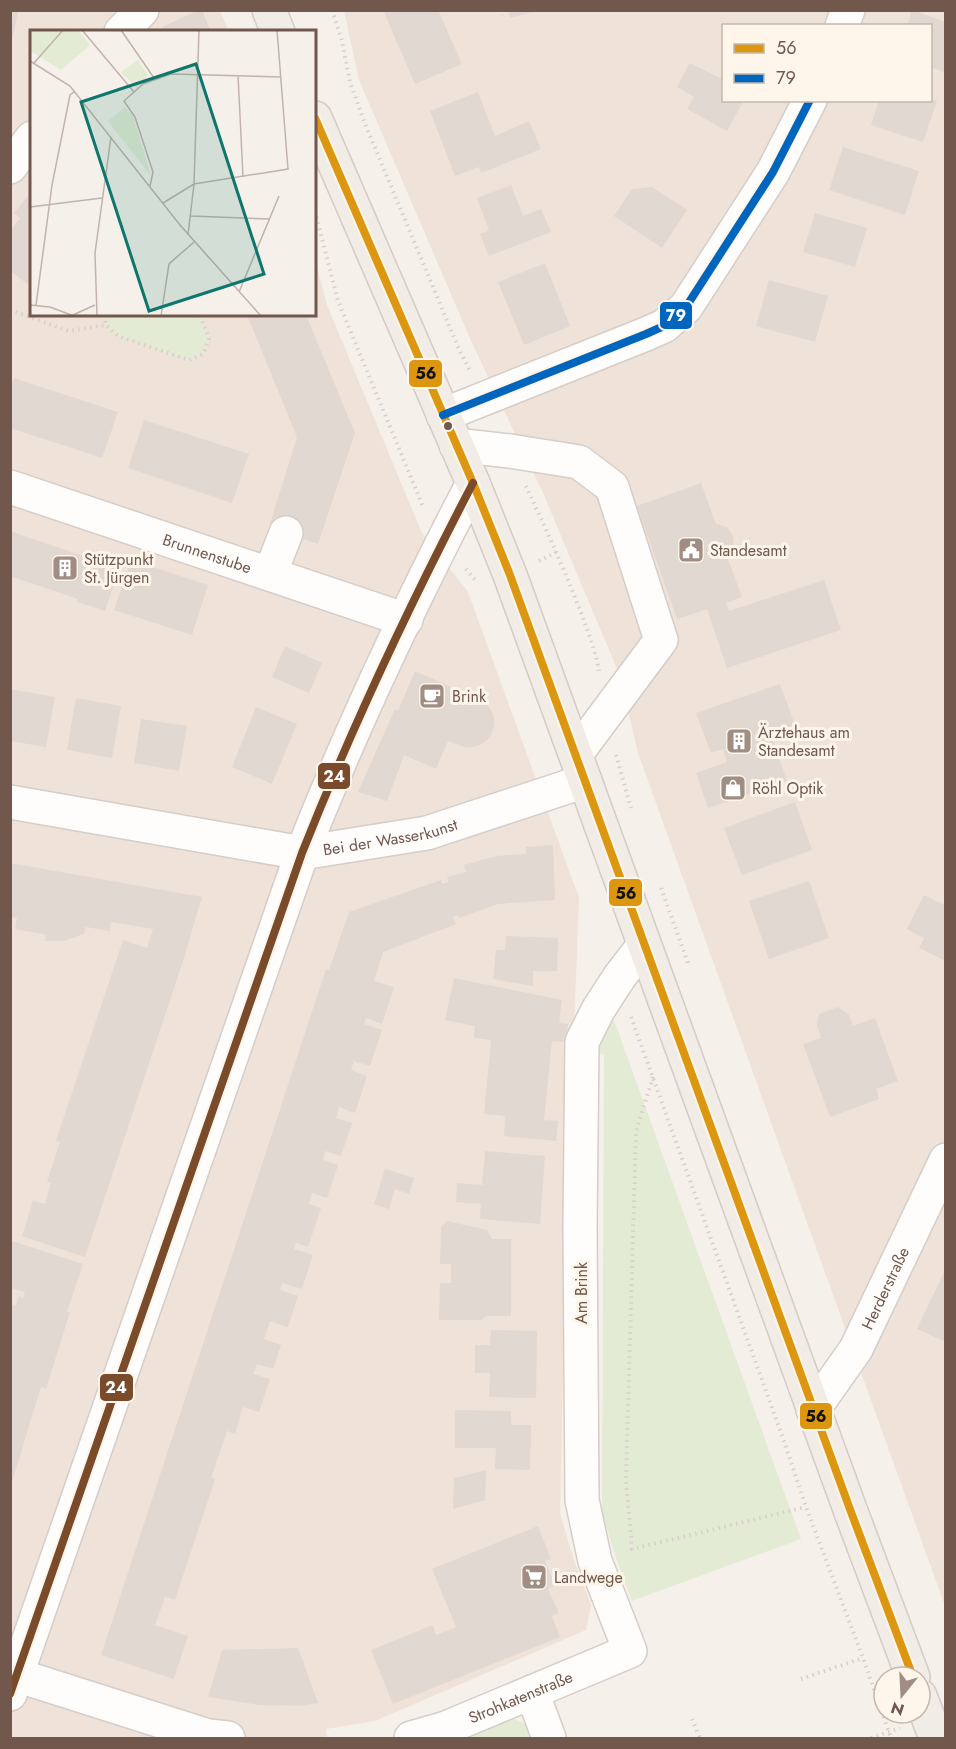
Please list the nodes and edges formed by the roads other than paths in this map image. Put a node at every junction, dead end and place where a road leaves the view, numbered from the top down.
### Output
1 (142, 10) edge
2 (269, 10) edge
3 (123, 30) edge
4 (277, 30) edge
5 (809, 102) edge
6 (10, 120) edge
7 (316, 120) edge
8 (30, 135) edge
9 (30, 139) edge
10 (10, 166) edge
11 (443, 415) junction
12 (456, 445) junction
13 (473, 483) junction
14 (10, 488) edge
15 (286, 533) dead end
16 (270, 574) junction
17 (406, 620) junction
18 (580, 767) junction
19 (10, 802) edge
20 (302, 853) junction
21 (644, 945) junction
22 (945, 1160) edge
23 (813, 1410) junction
24 (630, 1651) joint
25 (909, 1665) edge
26 (13, 1681) edge
27 (532, 1692) junction
28 (228, 1738) edge
29 (411, 1738) edge
30 (549, 1738) edge

1 - 3 street
2 - 4 main road
5 - 11 street
6 - 8 street
7 - 11 main road
9 - 10 street
11 - 12 main road
12 - 13 main road
12 - 18 street
13 - 17 street
13 - 18 main road
14 - 16 street, Brunnenstube
15 - 16 street
16 - 17 street, Brunnenstube
17 - 20 street
18 - 20 street, Bei der Wasserkunst
18 - 21 main road
19 - 20 street, Bei der Wasserkunst
20 - 26 street
21 - 23 main road
21 - 24 street, Am Brink
22 - 23 street, Herderstraße
23 - 25 main road
24 - 27 street, Strohkatenstraße
26 - 28 street
27 - 29 street, Strohkatenstraße
27 - 30 street

